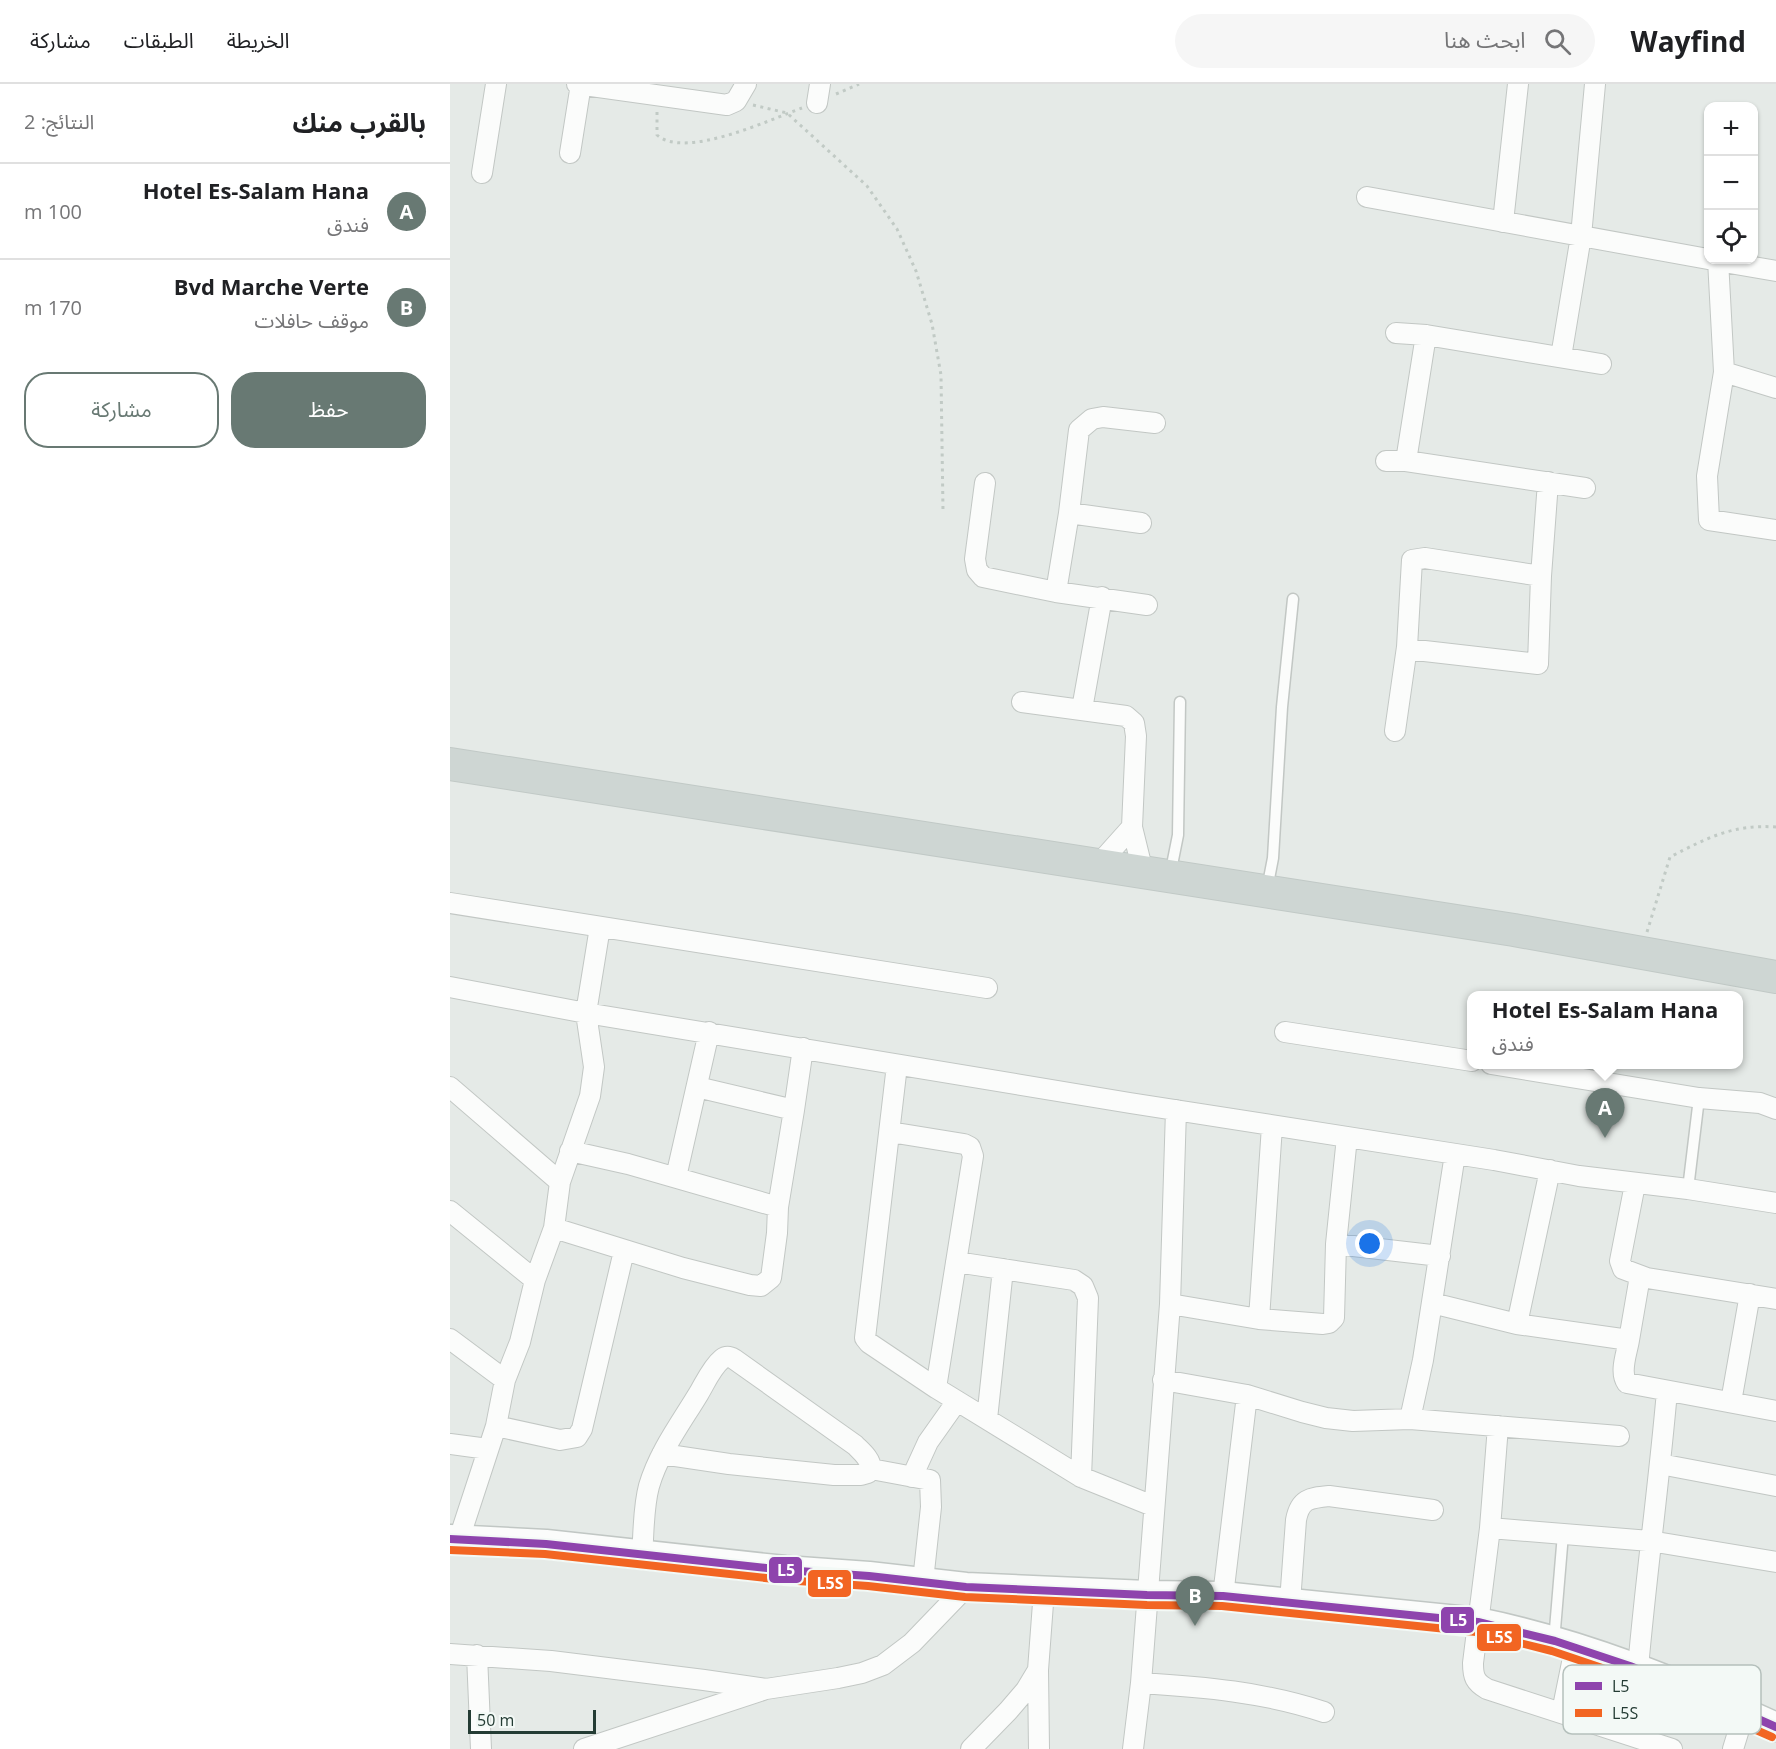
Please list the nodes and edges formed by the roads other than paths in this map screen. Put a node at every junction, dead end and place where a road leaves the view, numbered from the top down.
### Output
1 (496, 84) edge
2 (579, 84) edge
3 (1518, 84) edge
4 (1595, 84) edge
5 (659, 90) edge
6 (741, 93) edge
7 (570, 153) dead end
8 (482, 173) dead end
9 (1367, 197) dead end
10 (1503, 222) junction
11 (1581, 236) junction
12 (1704, 258) edge
13 (1713, 264) edge
14 (1736, 264) edge
15 (1776, 271) edge
16 (1395, 333) dead end
17 (1426, 335) junction
18 (1561, 357) junction
19 (1601, 364) dead end
20 (1724, 372) junction
21 (1776, 388) edge
22 (1155, 423) dead end
23 (1386, 461) dead end
24 (1406, 461) junction
25 (1548, 482) junction
26 (985, 483) dead end
27 (1586, 488) dead end
28 (1069, 513) junction
29 (1141, 523) dead end
30 (1776, 530) edge
31 (1540, 576) junction
32 (1056, 592) junction
33 (1102, 597) junction
34 (1293, 599) dead end
35 (1147, 605) dead end
36 (1407, 649) junction
37 (1022, 702) dead end
38 (1180, 702) dead end
39 (1082, 710) junction
40 (1395, 731) dead end
41 (450, 764) edge
42 (1132, 827) junction
43 (1098, 865) junction
44 (1156, 874) junction
45 (1266, 892) junction
46 (450, 903) edge
47 (600, 927) junction
48 (1776, 977) edge
49 (450, 987) edge
50 (987, 988) dead end
51 (586, 1013) junction
52 (709, 1032) junction
53 (1285, 1032) dead end
54 (803, 1048) junction
55 (1467, 1060) edge
56 (897, 1065) junction
57 (1516, 1069) edge
58 (450, 1087) edge
59 (697, 1087) junction
60 (1699, 1098) junction
61 (1776, 1109) edge
62 (794, 1110) junction
63 (1176, 1110) junction
64 (1272, 1126) junction
65 (890, 1132) junction
66 (1347, 1137) junction
67 (570, 1151) junction
68 (1455, 1154) junction
69 (1550, 1170) junction
70 (676, 1177) junction
71 (560, 1182) junction
72 (1635, 1184) junction
73 (1688, 1189) junction
74 (1776, 1203) edge
75 (778, 1207) junction
76 (450, 1211) edge
77 (554, 1228) junction
78 (1336, 1244) junction
79 (624, 1251) junction
80 (1440, 1256) junction
81 (956, 1262) junction
82 (1003, 1269) junction
83 (1640, 1276) junction
84 (535, 1280) junction
85 (1750, 1294) junction
86 (1776, 1299) edge
87 (1432, 1303) junction
88 (1170, 1304) junction
89 (1259, 1319) junction
90 (1517, 1324) junction
91 (450, 1339) edge
92 (1629, 1340) junction
93 (450, 1353) edge
94 (470, 1356) junction
95 (505, 1380) junction
96 (1163, 1380) junction
97 (936, 1388) junction
98 (1667, 1391) junction
99 (1247, 1395) junction
100 (957, 1401) junction
101 (1731, 1402) junction
102 (1776, 1411) edge
103 (987, 1419) junction
104 (1410, 1419) junction
105 (496, 1426) junction
106 (1498, 1426) junction
107 (1619, 1436) dead end
108 (450, 1444) edge
109 (488, 1449) junction
110 (662, 1454) junction
111 (1660, 1464) junction
112 (872, 1469) junction
113 (912, 1477) junction
114 (1081, 1477) junction
115 (1776, 1486) edge
116 (1154, 1506) junction
117 (1433, 1510) dead end
118 (1490, 1528) junction
119 (1563, 1534) junction
120 (454, 1539) edge
121 (1650, 1541) junction
122 (642, 1555) junction
123 (1776, 1562) edge
124 (923, 1581) junction
125 (966, 1587) junction
126 (1044, 1590) junction
127 (1147, 1595) junction
128 (1223, 1596) junction
129 (1290, 1602) junction
130 (1478, 1622) junction
131 (1565, 1644) junction
132 (450, 1654) edge
133 (477, 1655) junction
134 (1564, 1665) edge
135 (1629, 1665) edge
136 (1638, 1665) edge
137 (1038, 1670) junction
138 (1141, 1683) junction
139 (766, 1689) junction
140 (1563, 1689) edge
141 (1324, 1712) dead end
142 (1562, 1712) joint
143 (1761, 1720) edge
144 (1776, 1727) edge
145 (1626, 1734) edge
146 (1738, 1734) edge
147 (1666, 1748) edge
148 (481, 1749) edge
149 (584, 1749) edge
150 (971, 1749) edge
151 (1039, 1749) edge
152 (1133, 1749) edge
153 (1733, 1749) edge

1 - 8 street
2 - 5 street
2 - 7 street
3 - 10 street
4 - 11 street
5 - 6 street
9 - 10 street
10 - 11 street
11 - 12 street
11 - 18 street
13 - 20 street
14 - 15 street
16 - 17 street
17 - 18 street
17 - 24 street
18 - 19 street
20 - 21 street
20 - 30 street
22 - 28 street
23 - 24 street
24 - 25 street
25 - 27 street
25 - 31 street
26 - 32 street
28 - 29 street
28 - 32 street
31 - 36 street
31 - 36 street
32 - 33 street
33 - 35 street
33 - 39 street
34 - 45 lane
36 - 40 street
37 - 39 street
38 - 44 lane
39 - 42 street
41 - 43 main road
42 - 43 street
42 - 44 street
43 - 44 main road
44 - 45 main road
45 - 48 main road
46 - 47 street
47 - 50 street
47 - 51 street
49 - 51 street
51 - 52 street
51 - 67 street
52 - 54 street
52 - 59 street
53 - 55 street
54 - 56 street
54 - 62 street
56 - 63 street
56 - 65 street
57 - 60 street
58 - 71 street
59 - 62 street
59 - 70 street
60 - 61 street
60 - 73 lane
62 - 75 street
63 - 64 street
63 - 88 street
64 - 66 street
64 - 89 street
65 - 81 street
65 - 97 street
66 - 68 street
66 - 78 street
67 - 70 street
67 - 71 street
68 - 69 street
68 - 80 street
69 - 72 street
69 - 90 street
70 - 75 street
71 - 77 street
72 - 73 street
72 - 83 street
73 - 74 street
75 - 79 street
76 - 84 street
77 - 79 street
77 - 84 street
78 - 80 street
78 - 89 street
79 - 105 street
80 - 87 street
81 - 82 street
81 - 97 street
82 - 103 street
82 - 114 street
83 - 85 street
83 - 92 street
84 - 95 street
85 - 86 street
85 - 101 street
87 - 90 street
87 - 104 street
88 - 89 street
88 - 96 street
90 - 92 street
91 - 94 street
92 - 98 street
93 - 94 street
94 - 95 street
95 - 105 street
96 - 99 street
96 - 116 street
97 - 100 street
98 - 101 street
98 - 111 street
99 - 104 street
99 - 128 street
100 - 103 street
100 - 113 street
101 - 102 street
103 - 114 street
104 - 106 street
105 - 109 street
106 - 107 street
106 - 118 street
108 - 109 street
109 - 120 street
110 - 112 street
110 - 112 street
110 - 122 street
111 - 115 street
111 - 121 street
112 - 113 street
113 - 124 street
114 - 116 street
116 - 127 street
117 - 129 street
118 - 119 street
118 - 130 street
119 - 121 street
119 - 131 lane
120 - 122 street
121 - 123 street
121 - 136 street
122 - 124 street
124 - 125 street
125 - 126 street
125 - 139 street
126 - 127 street
126 - 137 street
127 - 128 street
127 - 138 street
128 - 129 street
129 - 130 street
130 - 131 street
130 - 142 street
131 - 134 street
131 - 135 street
132 - 133 street
133 - 139 street
133 - 148 street
137 - 150 street
137 - 151 street
138 - 141 street
138 - 152 street
139 - 149 street
140 - 142 street
143 - 144 street
145 - 147 street
146 - 153 street

